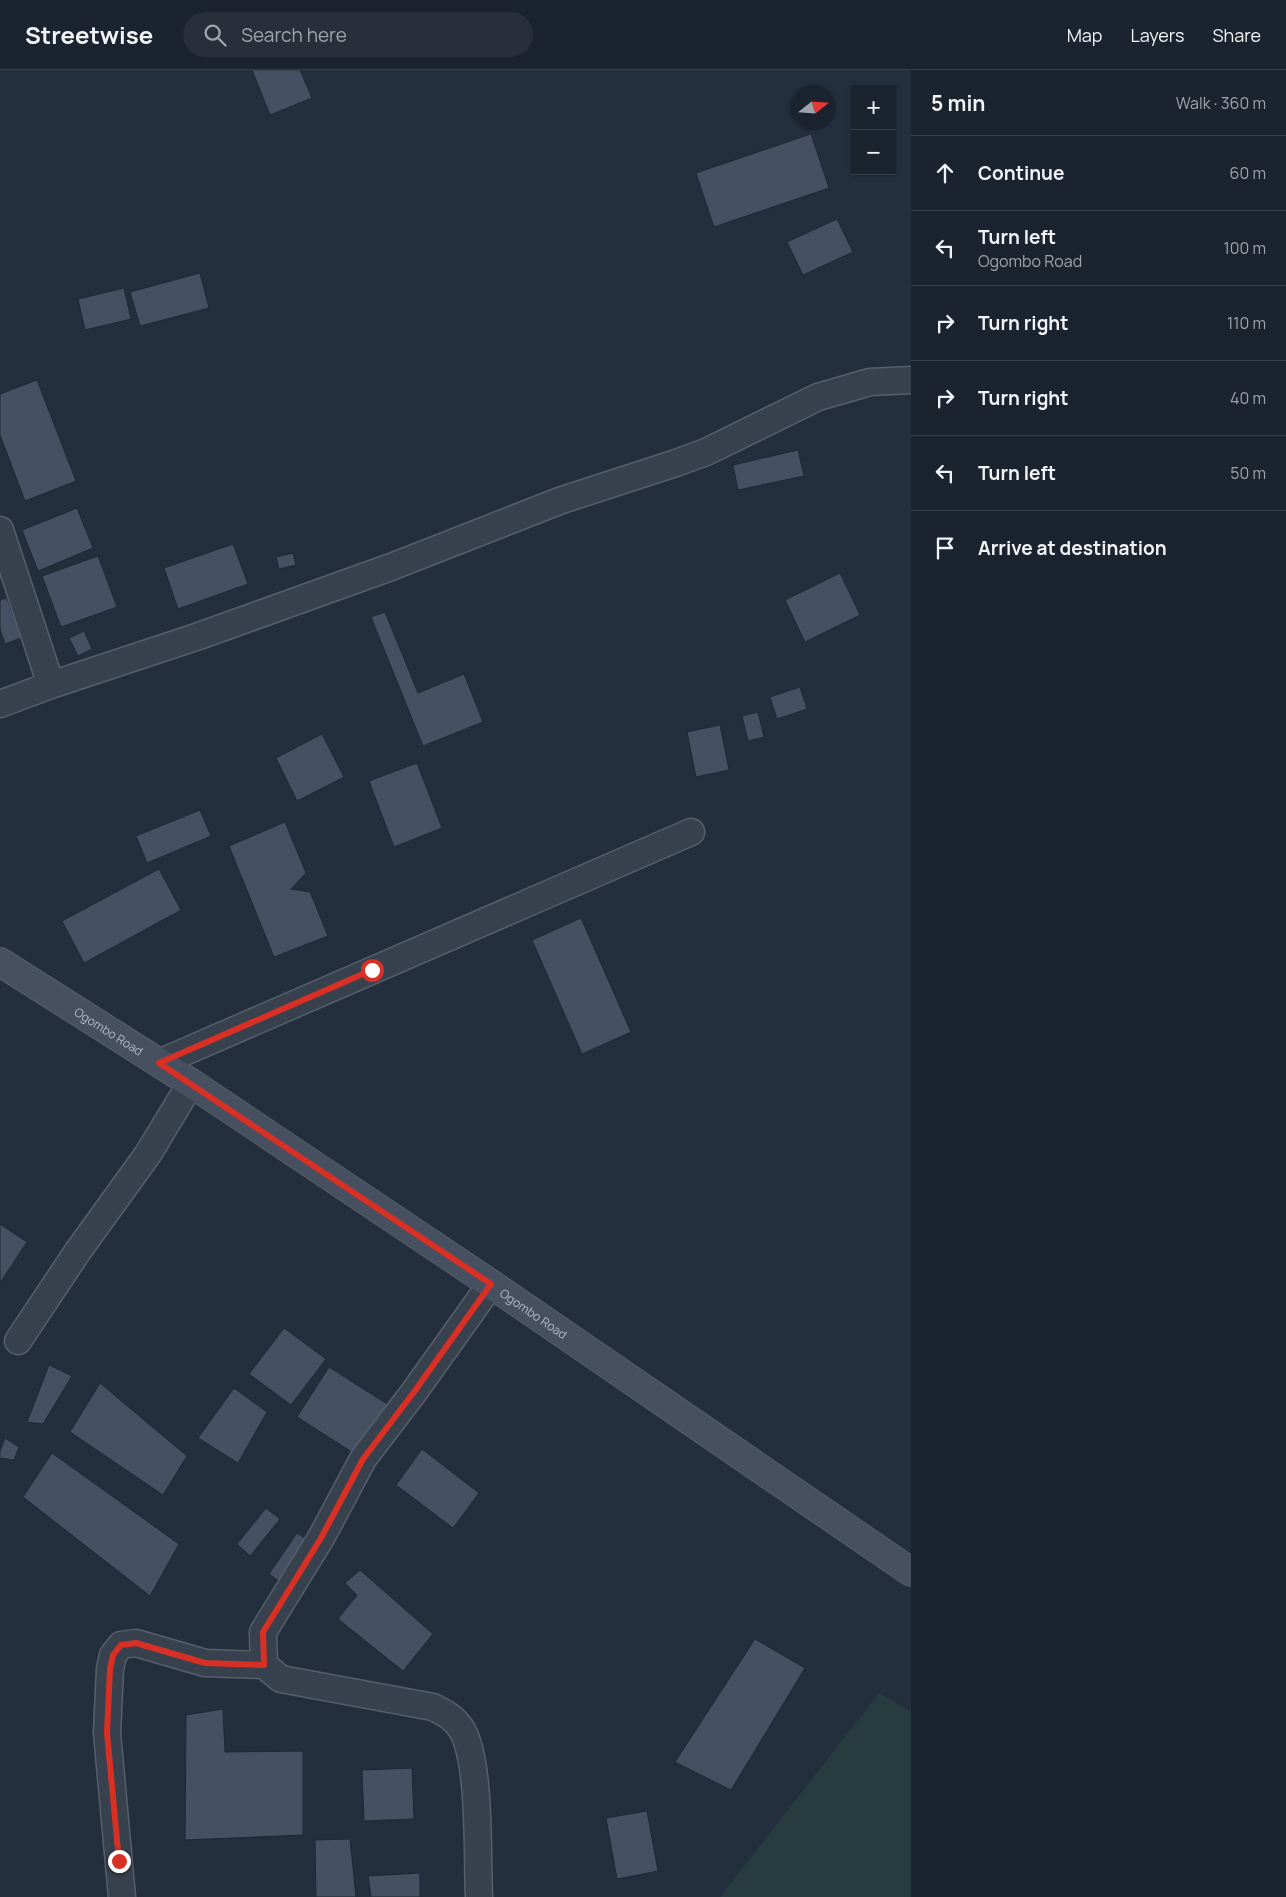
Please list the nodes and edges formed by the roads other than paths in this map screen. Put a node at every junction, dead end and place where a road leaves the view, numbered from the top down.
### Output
1 (911, 380) edge
2 (0, 530) edge
3 (51, 685) junction
4 (0, 704) edge
5 (691, 832) dead end
6 (0, 962) edge
7 (159, 1063) junction
8 (191, 1083) junction
9 (491, 1284) junction
10 (18, 1341) dead end
11 (911, 1572) edge
12 (264, 1665) junction
13 (122, 1897) edge
14 (478, 1897) edge

1 - 3 street
2 - 3 street
3 - 4 street
5 - 7 street
6 - 7 main road, Ogombo Road
7 - 8 main road, Ogombo Road
8 - 9 main road, Ogombo Road
8 - 10 street
9 - 11 main road, Ogombo Road
9 - 12 street
12 - 13 street
12 - 14 street

